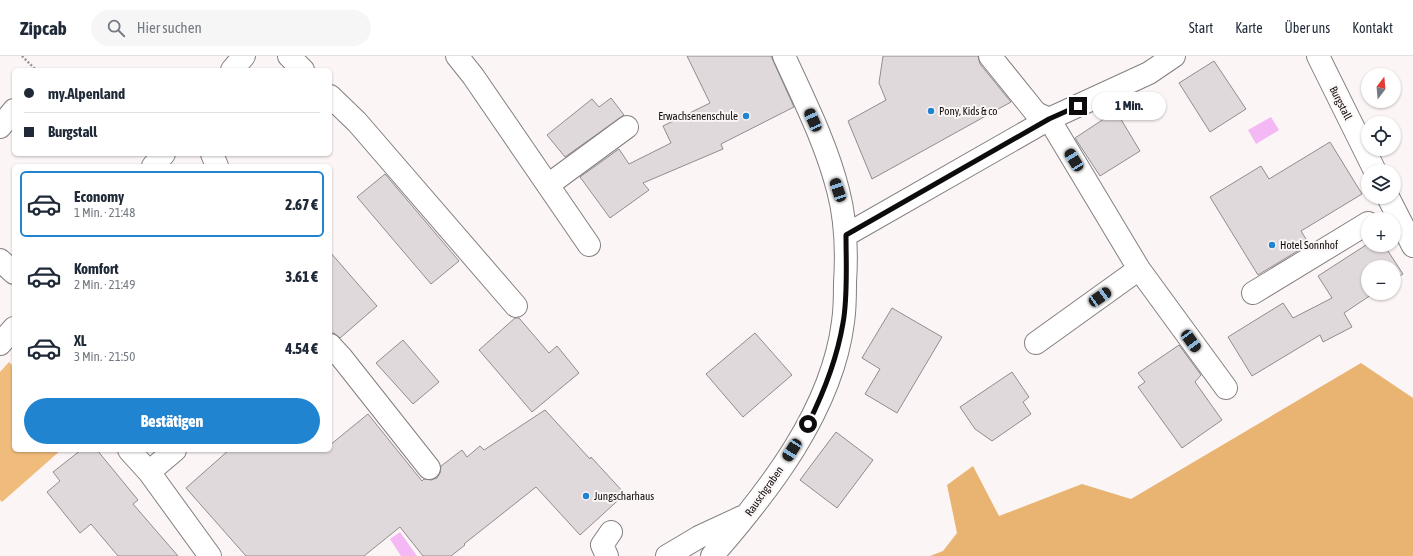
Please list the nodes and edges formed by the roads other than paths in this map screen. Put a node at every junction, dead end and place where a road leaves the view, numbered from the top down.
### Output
1 (244, 56) edge
2 (288, 56) edge
3 (457, 56) edge
4 (784, 56) edge
5 (990, 56) edge
6 (1174, 56) edge
7 (1318, 56) edge
8 (234, 68) edge
9 (301, 68) edge
10 (332, 98) edge
11 (12, 112) edge
12 (1049, 119) junction
13 (0, 127) edge
14 (628, 127) dead end
15 (162, 156) edge
16 (155, 164) edge
17 (1372, 164) edge
18 (548, 185) junction
19 (1387, 204) edge
20 (1392, 204) edge
21 (1380, 212) edge
22 (1361, 227) edge
23 (846, 235) junction
24 (589, 245) dead end
25 (1413, 246) edge
26 (0, 260) edge
27 (1139, 269) junction
28 (12, 271) edge
29 (1253, 293) dead end
30 (516, 306) dead end
31 (12, 330) edge
32 (1036, 343) dead end
33 (0, 344) edge
34 (332, 347) edge
35 (1226, 388) dead end
36 (131, 452) edge
37 (173, 452) edge
38 (430, 468) dead end
39 (149, 472) junction
40 (748, 514) junction
41 (611, 532) dead end
42 (210, 556) edge
43 (607, 556) edge
44 (668, 556) edge
45 (712, 556) edge

1 - 8 street
2 - 9 street
3 - 18 street
4 - 23 street, Rauschgraben
5 - 12 street
6 - 12 street
7 - 17 street, Burgstall
10 - 30 street
11 - 13 street
12 - 23 street
12 - 27 street
14 - 18 street
15 - 16 street
18 - 24 street
19 - 21 street
20 - 25 street
22 - 29 street
23 - 40 street, Rauschgraben
26 - 28 street
27 - 32 street
27 - 35 street
31 - 33 street
34 - 38 street
36 - 39 street
37 - 39 street
39 - 42 street
40 - 44 street
40 - 45 street, Rauschgraben
41 - 43 street

